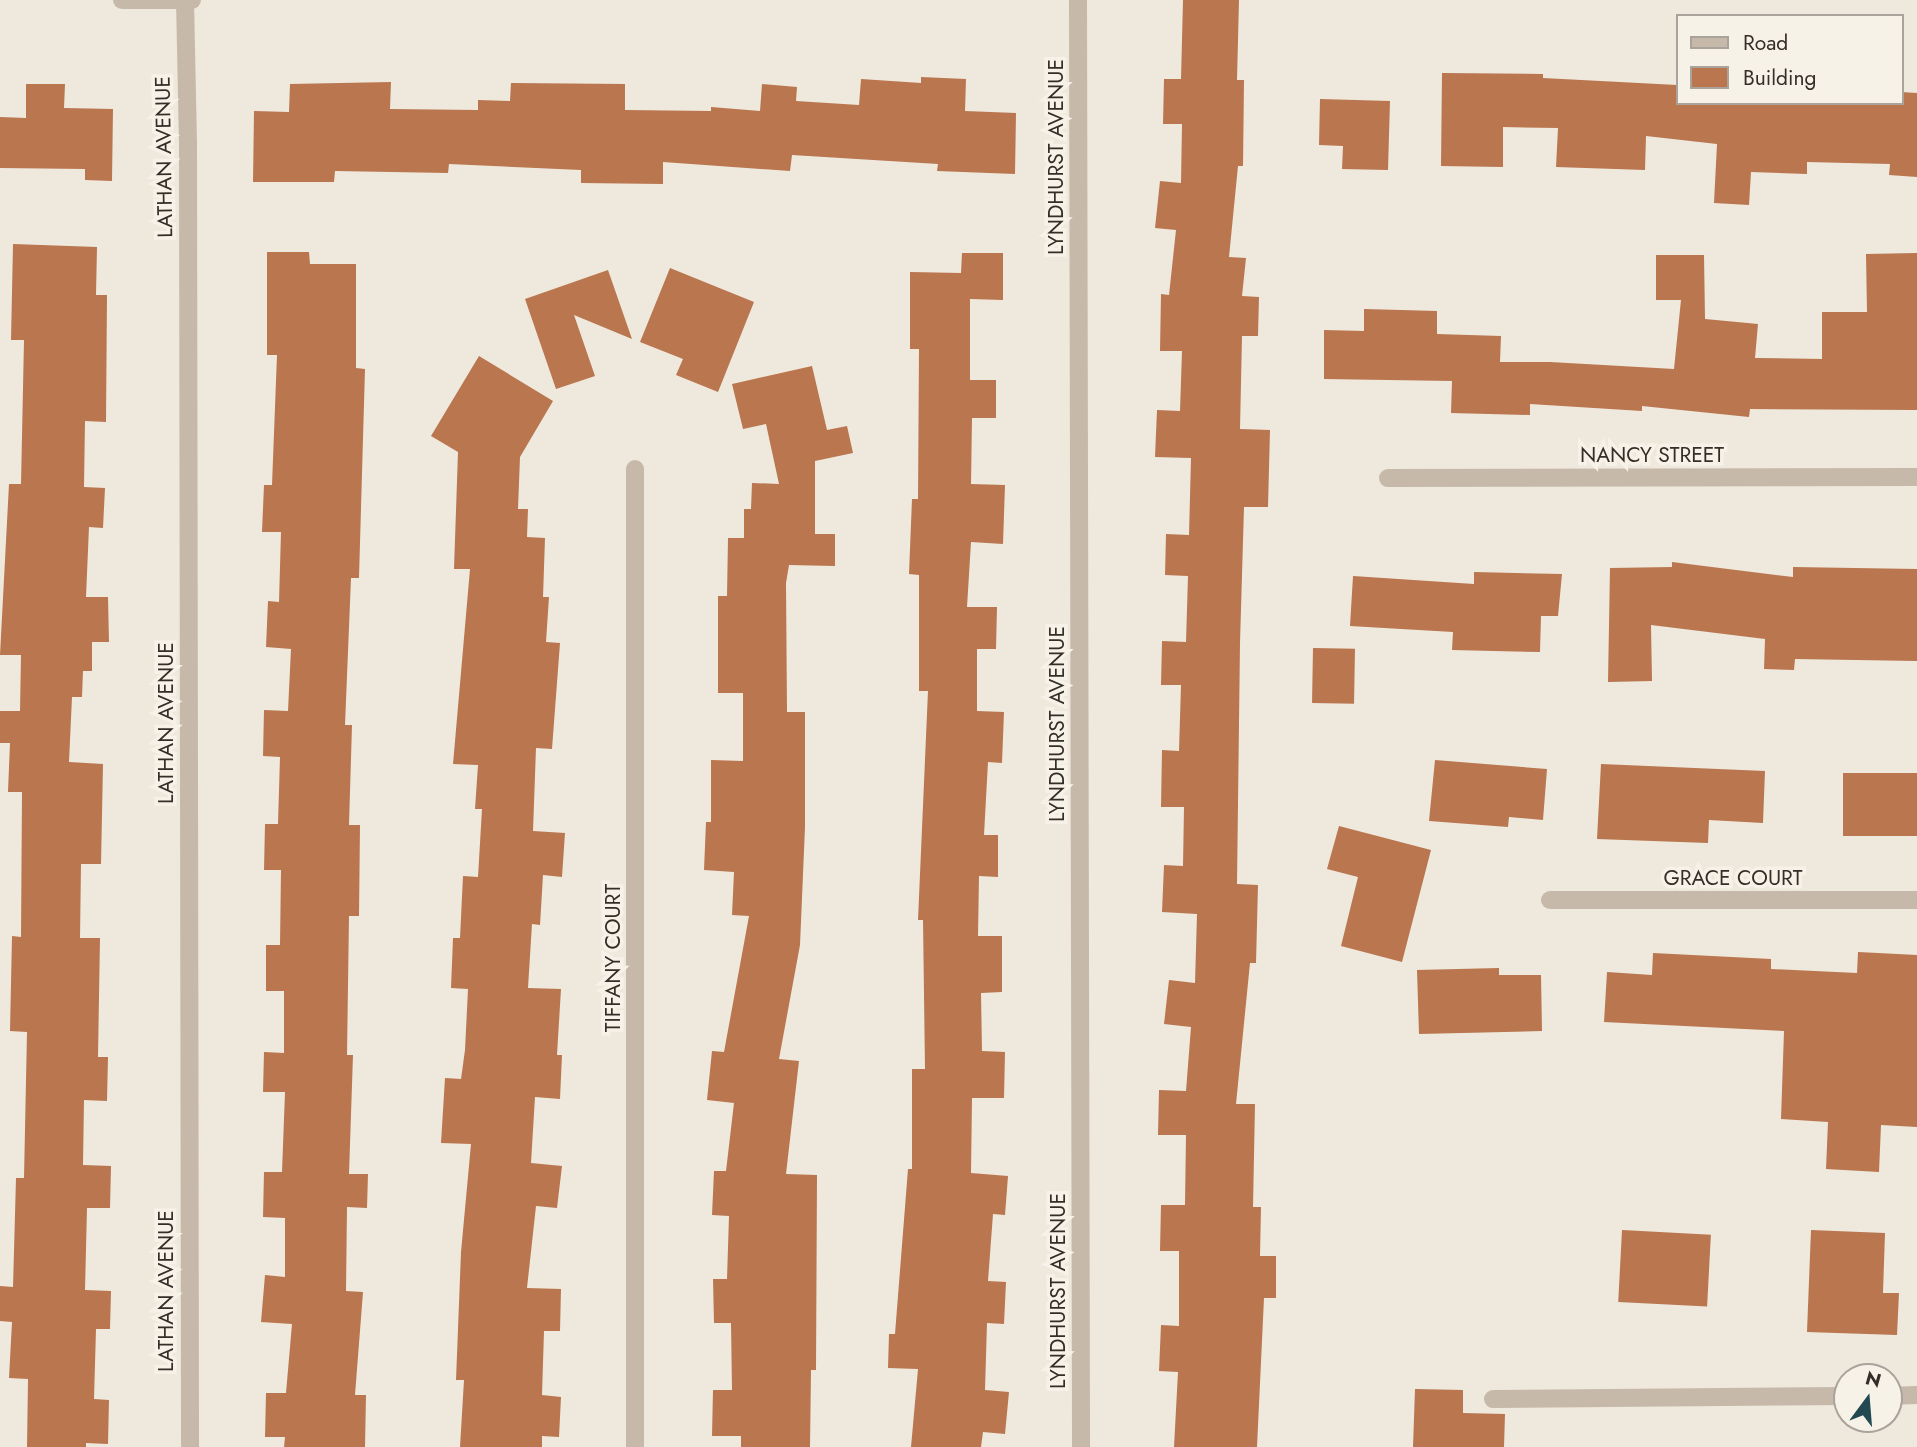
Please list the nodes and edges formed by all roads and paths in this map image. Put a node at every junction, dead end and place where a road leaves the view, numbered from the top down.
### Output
1 (122, 0) edge
2 (184, 0) edge
3 (192, 0) edge
4 (1078, 0) edge
5 (635, 469) dead end
6 (1917, 477) edge
7 (1388, 478) dead end
8 (1549, 900) dead end
9 (1917, 901) edge
10 (1833, 1396) edge
11 (1493, 1399) dead end
12 (190, 1447) edge
13 (635, 1447) edge
14 (1081, 1447) edge

1 - 2 street
2 - 3 street
2 - 12 street, LATHAN AVENUE
4 - 14 street, LYNDHURST AVENUE
5 - 13 street, TIFFANY COURT
6 - 7 street, NANCY STREET
8 - 9 street, GRACE COURT
10 - 11 street

